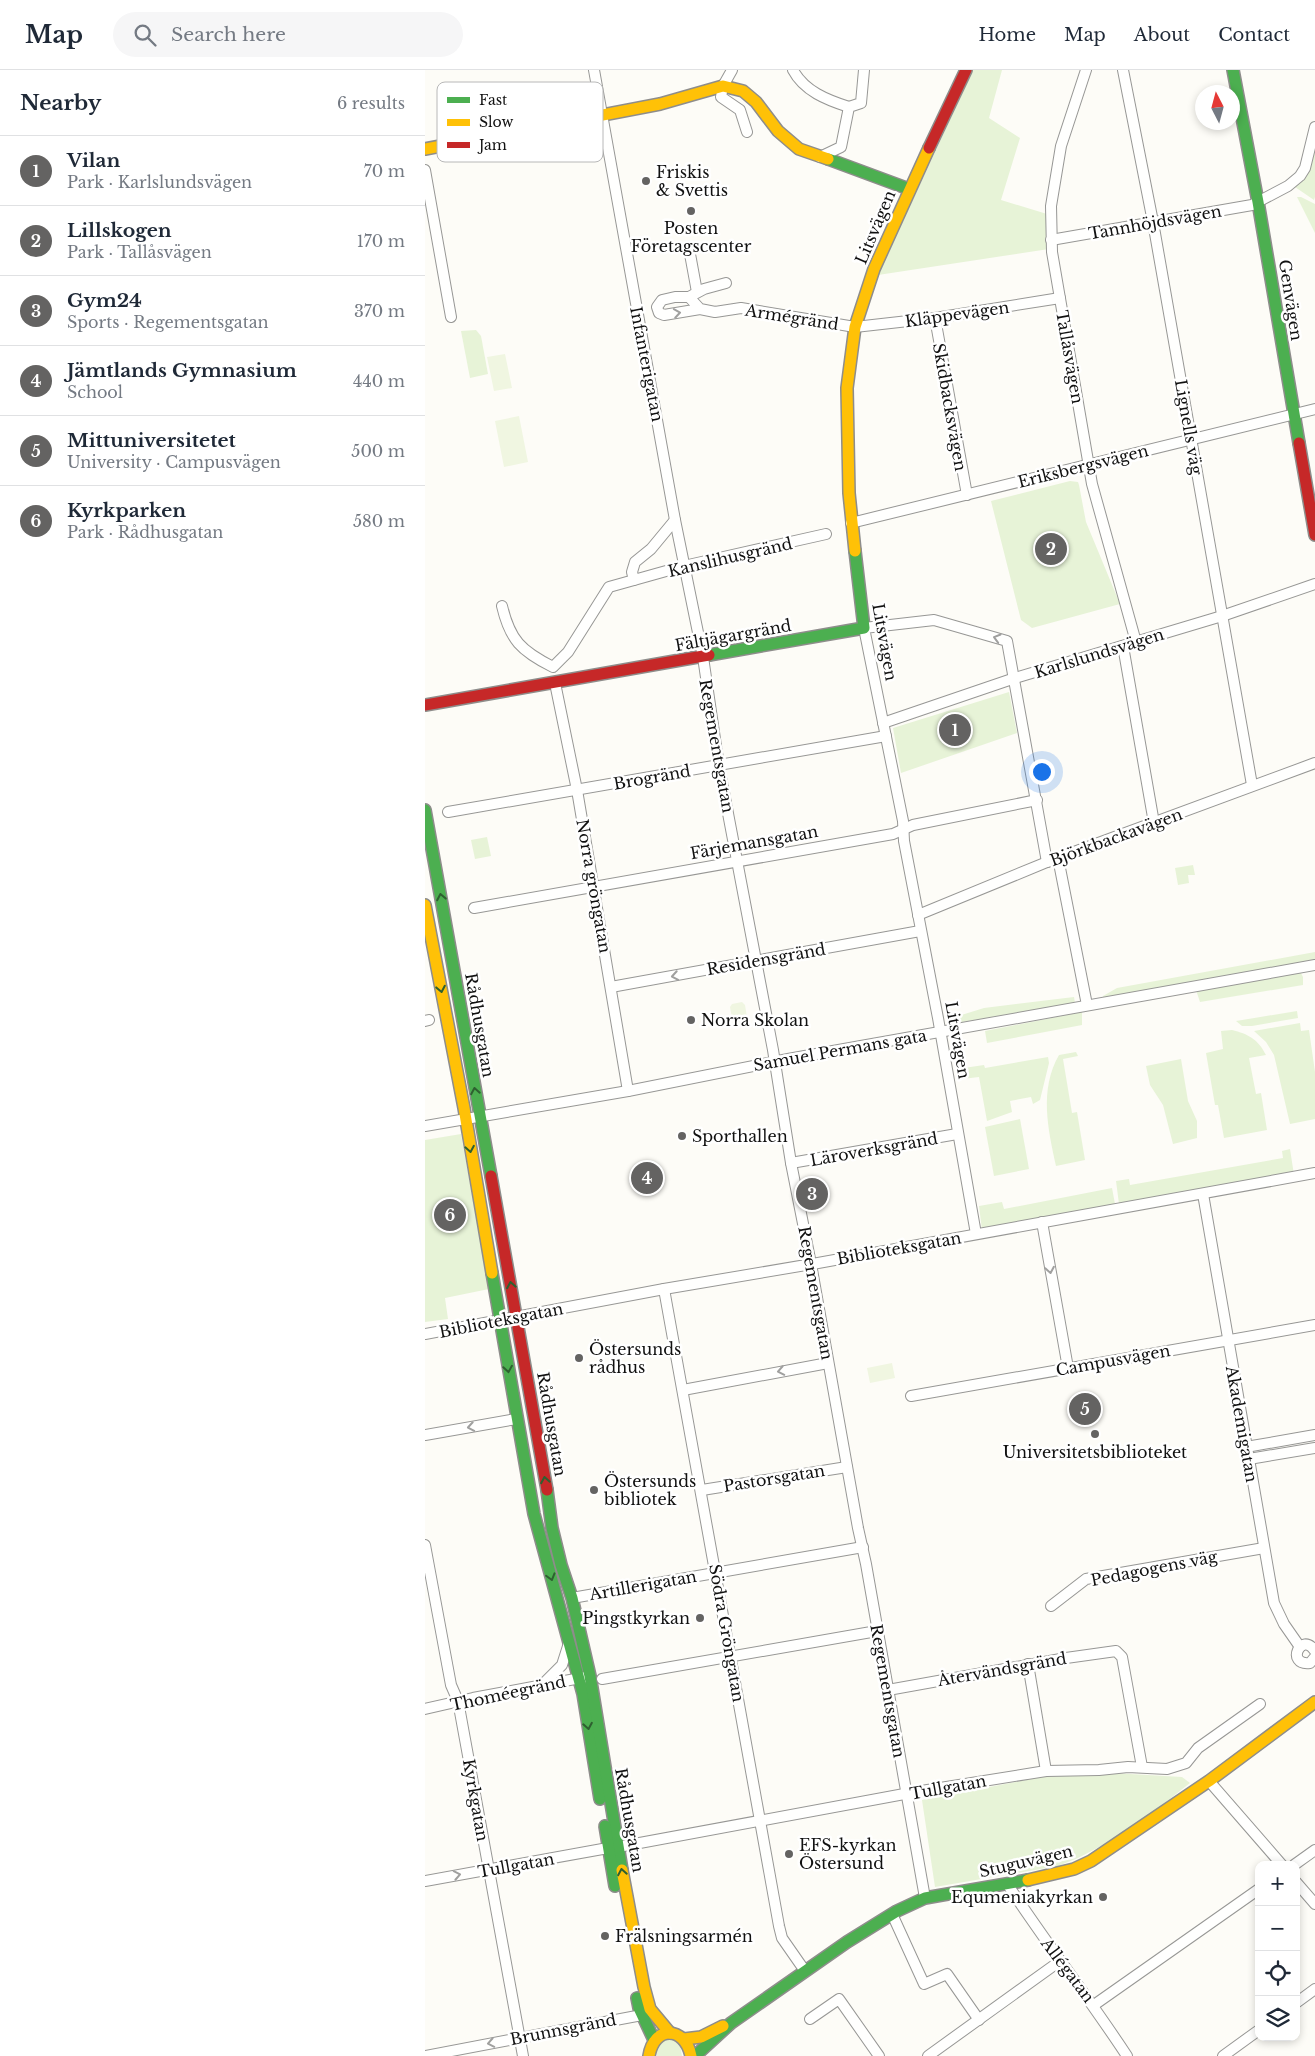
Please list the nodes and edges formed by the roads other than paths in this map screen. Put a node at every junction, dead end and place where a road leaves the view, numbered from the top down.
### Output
1 (732, 70) edge
2 (793, 70) edge
3 (864, 70) edge
4 (966, 70) edge
5 (1085, 70) edge
6 (1123, 70) edge
7 (1233, 70) edge
8 (723, 86) junction
9 (849, 107) junction
10 (603, 115) joint
11 (1315, 128) edge
12 (747, 132) dead end
13 (819, 157) junction
14 (425, 170) edge
15 (909, 190) junction
16 (1258, 202) junction
17 (1153, 222) junction
18 (1051, 240) junction
19 (690, 254) dead end
20 (726, 283) dead end
21 (693, 294) junction
22 (1059, 298) junction
23 (700, 309) junction
24 (451, 317) dead end
25 (935, 318) junction
26 (855, 327) junction
27 (1315, 409) edge
28 (1293, 414) junction
29 (1191, 439) junction
30 (1089, 464) junction
31 (967, 495) junction
32 (675, 520) junction
33 (851, 523) junction
34 (826, 534) dead end
35 (1315, 535) edge
36 (685, 566) junction
37 (634, 580) junction
38 (1315, 584) edge
39 (502, 606) dead end
40 (1222, 616) junction
41 (864, 628) junction
42 (1137, 642) junction
43 (1123, 646) junction
44 (703, 657) junction
45 (1015, 678) junction
46 (555, 683) junction
47 (425, 705) edge
48 (883, 723) junction
49 (886, 736) junction
50 (1315, 763) edge
51 (719, 766) junction
52 (1252, 786) junction
53 (577, 790) junction
54 (1037, 800) junction
55 (425, 810) edge
56 (449, 812) dead end
57 (1154, 823) junction
58 (903, 830) junction
59 (1058, 858) junction
60 (737, 862) junction
61 (1047, 862) junction
62 (594, 886) junction
63 (425, 906) edge
64 (474, 908) dead end
65 (918, 915) junction
66 (445, 918) junction
67 (427, 922) edge
68 (920, 931) junction
69 (448, 938) junction
70 (428, 942) edge
71 (757, 961) junction
72 (1315, 965) edge
73 (611, 987) junction
74 (1087, 1005) junction
75 (941, 1032) junction
76 (775, 1062) junction
77 (629, 1091) junction
78 (479, 1116) junction
79 (465, 1118) junction
80 (425, 1126) edge
81 (957, 1134) junction
82 (791, 1163) junction
83 (1315, 1173) edge
84 (1203, 1194) junction
85 (1042, 1222) junction
86 (975, 1234) junction
87 (811, 1264) junction
88 (664, 1289) junction
89 (517, 1318) junction
90 (501, 1321) junction
91 (1315, 1325) edge
92 (425, 1334) edge
93 (1228, 1341) junction
94 (829, 1362) junction
95 (1068, 1368) junction
96 (683, 1390) junction
97 (911, 1396) dead end
98 (516, 1419) junction
99 (425, 1435) edge
100 (1315, 1435) edge
101 (1297, 1438) junction
102 (1246, 1447) junction
103 (1315, 1448) edge
104 (1299, 1451) junction
105 (1249, 1459) junction
106 (847, 1467) junction
107 (702, 1490) junction
108 (425, 1546) edge
109 (863, 1547) junction
110 (1264, 1548) junction
111 (716, 1572) junction
112 (572, 1598) junction
113 (1051, 1606) dead end
114 (877, 1631) junction
115 (570, 1642) junction
116 (1299, 1647) junction
117 (731, 1656) junction
118 (1314, 1658) edge
119 (1028, 1664) junction
120 (591, 1676) junction
121 (578, 1679) junction
122 (603, 1679) dead end
123 (542, 1685) junction
124 (888, 1690) junction
125 (458, 1701) junction
126 (1315, 1702) edge
127 (1260, 1704) dead end
128 (425, 1709) edge
129 (1142, 1767) junction
130 (1046, 1771) junction
131 (1209, 1781) junction
132 (907, 1794) junction
133 (760, 1821) junction
134 (613, 1848) junction
135 (1315, 1850) edge
136 (1279, 1861) edge
137 (1300, 1861) edge
138 (489, 1869) junction
139 (425, 1881) edge
140 (1008, 1885) junction
141 (1300, 1887) edge
142 (1255, 1891) edge
143 (925, 1898) junction
144 (1315, 1904) edge
145 (892, 1914) junction
146 (1060, 1962) junction
147 (805, 1971) junction
148 (1315, 1989) edge
149 (1300, 2000) edge
150 (1094, 2005) junction
151 (642, 2015) junction
152 (810, 2019) dead end
153 (979, 2020) junction
154 (731, 2024) junction
155 (670, 2033) junction
156 (1255, 2033) edge
157 (520, 2038) junction
158 (685, 2039) junction
159 (654, 2040) junction
160 (425, 2056) edge
161 (523, 2056) edge
162 (649, 2056) edge
163 (691, 2056) edge
164 (695, 2056) edge
165 (879, 2056) edge
166 (928, 2056) edge
167 (1127, 2056) edge
168 (1223, 2056) edge

1 - 8 street
2 - 9 street
3 - 9 street
4 - 15 main road, Litsvägen
5 - 18 street, Tallåsvägen
6 - 17 street, Lignells väg
7 - 16 main road, Genvägen
8 - 10 main road
8 - 12 street
8 - 13 main road
9 - 13 street
10 - 32 street, Infanterigatan
11 - 16 street, Tannhöjdsvägen
13 - 15 main road
14 - 24 street
15 - 26 main road, Litsvägen
16 - 17 street, Tannhöjdsvägen
16 - 28 main road, Genvägen
17 - 18 street, Tannhöjdsvägen
17 - 29 street, Lignells väg
18 - 22 street, Tallåsvägen
19 - 21 street
20 - 21 street, Armégränd
21 - 23 street
21 -> 23 street, Armégränd
22 - 25 street, Kläppevägen
22 - 30 street, Tallåsvägen
23 - 26 street, Armégränd
25 - 26 street, Kläppevägen
25 - 31 street, Skidbacksvägen
26 - 33 main road, Litsvägen
27 - 28 street, Eriksbergsvägen
28 - 29 street, Eriksbergsvägen
28 - 35 main road, Genvägen
29 - 30 street, Eriksbergsvägen
29 - 40 street, Lignells väg
30 - 31 street, Eriksbergsvägen
30 - 42 street, Tallåsvägen
31 - 33 street, Eriksbergsvägen
32 - 36 street, Infanterigatan
32 - 37 street, Kanslihusgränd
33 - 41 main road, Litsvägen
34 - 36 street, Kanslihusgränd
36 - 37 street, Kanslihusgränd
36 - 44 street, Infanterigatan
37 - 39 street, Kanslihusgränd
38 - 40 street, Karlslundsvägen
40 - 42 street, Karlslundsvägen
40 - 52 street, Lignells väg
41 - 44 main road, Fältjägargränd
45 -> 41 street, Fältjägargränd
41 - 48 street, Litsvägen
42 - 43 street, Karlslundsvägen
43 - 45 street, Karlslundsvägen
43 - 57 street
44 - 46 main road, Fältjägargränd
44 - 51 street, Regementsgatan
45 - 48 street, Karlslundsvägen
45 - 54 street
46 - 47 main road, Fältjägargränd
46 - 53 street, Norra gröngatan
48 - 49 street, Litsvägen
49 - 51 street, Brogränd
49 - 58 street, Litsvägen
50 - 52 street, Björkbackavägen
51 - 53 street, Brogränd
51 - 60 street, Regementsgatan
52 - 57 street, Björkbackavägen
53 - 56 street, Brogränd
53 - 62 street, Norra gröngatan
54 - 58 street, Färjemansgatan
54 - 61 street
66 -> 55 main road, Rådhusgatan
57 - 59 street, Björkbackavägen
58 - 60 street, Färjemansgatan
58 - 65 street, Litsvägen
59 - 61 street, Björkbackavägen
59 - 74 street
60 - 62 street, Färjemansgatan
60 - 71 street, Regementsgatan
61 - 65 street, Björkbackavägen
62 - 64 street, Färjemansgatan
62 - 73 street, Norra gröngatan
63 - 67 main road, Rådhusgatan
65 - 68 street, Litsvägen
66 - 67 main road
66 - 69 main road, Rådhusgatan
67 - 70 main road, Rådhusgatan
68 - 71 street, Residensgränd
68 - 75 street, Litsvägen
69 - 70 main road
78 -> 69 main road, Rådhusgatan
70 -> 79 main road, Rådhusgatan
71 -> 73 street, Residensgränd
71 - 76 street, Regementsgatan
72 - 74 street, Samuel Permans gata
73 - 77 street, Norra gröngatan
74 - 75 street, Samuel Permans gata
75 - 76 street, Samuel Permans gata
75 - 81 street, Litsvägen
76 - 77 street, Samuel Permans gata
76 - 82 street, Regementsgatan
77 - 78 street, Samuel Permans gata
78 - 79 street, Samuel Permans gata
89 -> 78 main road, Rådhusgatan
79 - 80 street, Samuel Permans gata
79 -> 90 main road, Rådhusgatan
81 - 82 street, Läroverksgränd
81 - 86 street, Litsvägen
82 - 87 street, Regementsgatan
83 - 84 street, Biblioteksgatan
84 - 85 street, Biblioteksgatan
84 - 93 street, Akademigatan
85 - 86 street, Biblioteksgatan
85 -> 95 street
86 - 87 street, Biblioteksgatan
87 - 88 street, Biblioteksgatan
87 - 94 street, Regementsgatan
88 - 89 street, Biblioteksgatan
88 - 96 street, Södra Gröngatan
89 - 90 street, Biblioteksgatan
112 -> 89 main road, Rådhusgatan
90 - 92 street, Biblioteksgatan
90 -> 98 main road, Rådhusgatan
91 - 93 street, Campusvägen
93 - 95 street, Campusvägen
93 - 102 street, Akademigatan
94 -> 96 street
94 - 106 street, Regementsgatan
95 - 97 street, Campusvägen
96 - 107 street, Södra Gröngatan
98 -> 99 street
98 -> 115 main road, Rådhusgatan
100 - 101 street
101 - 102 street
101 - 104 street
102 - 105 street, Akademigatan
103 - 104 street
104 - 105 street
105 - 110 street, Akademigatan
106 - 107 street, Pastorsgatan
106 - 109 street, Regementsgatan
107 - 111 street, Södra Gröngatan
108 - 125 street, Kyrkgatan
109 - 111 street, Artillerigatan
109 - 114 street, Regementsgatan
110 - 113 street, Pedagogens väg
110 - 116 street, Akademigatan
111 - 112 street, Artillerigatan
111 - 117 street, Södra Gröngatan
112 - 120 main road, Rådhusgatan
114 - 117 street
114 - 124 street, Regementsgatan
115 - 121 main road, Rådhusgatan
115 - 123 street
116 - 118 street
116 - 118 street
117 - 122 street
117 - 133 street, Södra Gröngatan
119 - 124 street, Återvändsgränd
119 - 129 street, Återvändsgränd
119 - 130 street
120 - 121 street, Thoméegränd
120 - 134 main road, Rådhusgatan
121 - 123 street, Thoméegränd
121 -> 134 main road, Rådhusgatan
123 - 125 street, Thoméegränd
124 - 132 street, Regementsgatan
125 - 128 street, Thoméegränd
125 - 138 street, Kyrkgatan
126 - 131 main road, Stuguvägen
127 - 129 street, Tullgatan
129 - 130 street, Tullgatan
130 - 132 street, Tullgatan
131 - 136 street
131 - 140 main road, Stuguvägen
132 - 133 street, Tullgatan
132 - 143 street, Regementsgatan
133 - 134 street, Tullgatan
133 - 147 street, Södra Gröngatan
134 - 138 street, Tullgatan
134 - 151 main road, Rådhusgatan
155 -> 134 main road, Rådhusgatan
135 - 137 street
139 -> 138 street, Tullgatan
138 - 157 street, Kyrkgatan
140 - 143 main road, Stuguvägen
140 - 146 street, Allégatan
141 - 144 street
142 - 150 street
143 - 145 main road, Stuguvägen
145 - 147 main road, Stuguvägen
145 - 153 street
146 - 150 street, Allégatan
146 - 153 street
147 - 154 main road, Stuguvägen
148 - 149 street
150 - 167 street, Allégatan
151 - 157 street, Brunnsgränd
151 - 159 main road, Rådhusgatan
152 - 165 street
153 - 166 street
154 - 158 main road, Stuguvägen
154 - 164 main road, Stuguvägen
155 - 158 main road
155 - 159 main road
156 - 168 street
157 -> 160 street, Brunnsgränd
157 - 161 street, Kyrkgatan
158 - 163 main road
159 - 162 main road

